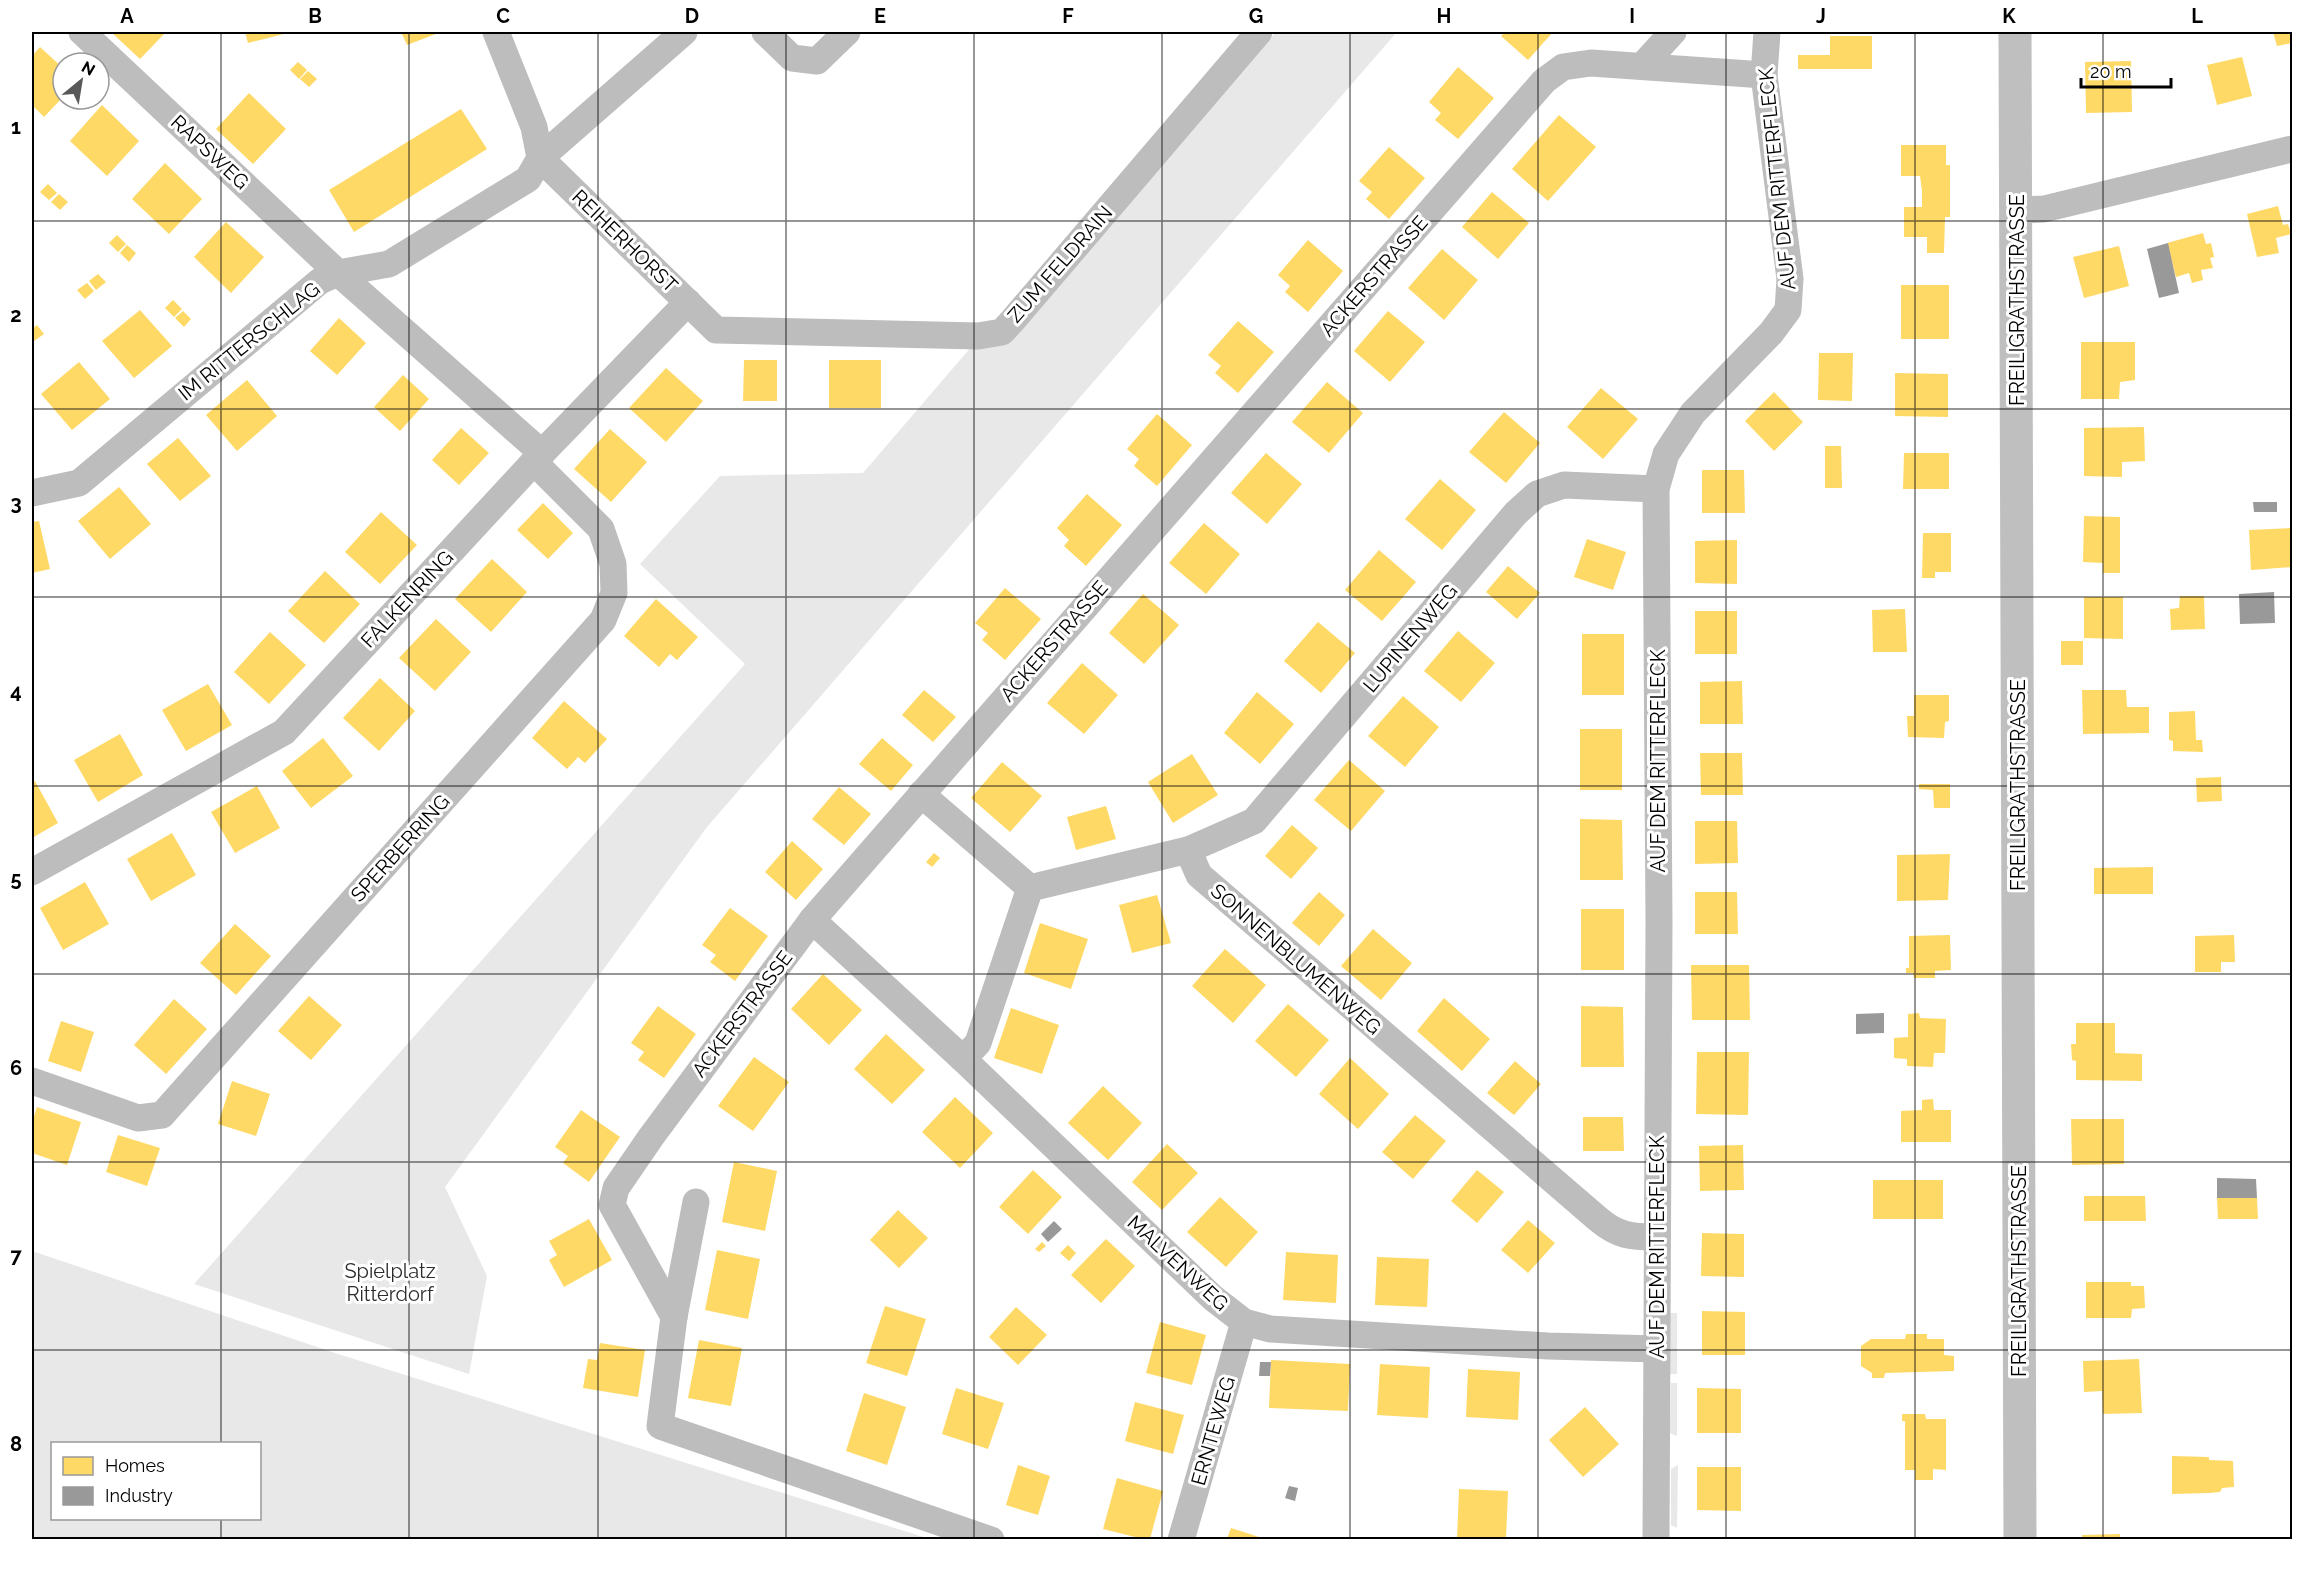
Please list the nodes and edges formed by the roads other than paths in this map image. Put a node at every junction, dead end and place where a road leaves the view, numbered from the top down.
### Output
1 (82, 32) edge
2 (496, 32) edge
3 (684, 32) edge
4 (765, 32) edge
5 (847, 32) edge
6 (1259, 32) edge
7 (1673, 32) edge
8 (1767, 32) edge
9 (2015, 32) edge
10 (1642, 66) junction
11 (1764, 75) junction
12 (2292, 149) edge
13 (540, 158) junction
14 (2017, 210) junction
15 (338, 273) junction
16 (688, 302) junction
17 (538, 458) junction
18 (1656, 489) junction
19 (32, 493) edge
20 (921, 794) junction
21 (1188, 850) junction
22 (32, 872) edge
23 (1030, 888) junction
24 (812, 920) junction
25 (963, 1059) junction
26 (32, 1081) edge
27 (696, 1202) dead end
28 (1657, 1237) junction
29 (674, 1317) junction
30 (1244, 1322) junction
31 (1656, 1349) junction
32 (991, 1539) edge
33 (1181, 1539) edge
34 (1656, 1539) edge
35 (2020, 1539) edge

1 - 15 street, RAPSWEG
2 - 13 street
3 - 13 street, IM RITTERSCHLAG
4 - 5 street
6 - 16 street, ZUM FELDRAIN
7 - 10 street
8 - 11 street, AUF DEM RITTERFLECK
9 - 14 street, FREILIGRATHSTRASSE
10 - 11 street, ACKERSTRASSE
10 - 20 street, ACKERSTRASSE
11 - 18 street, AUF DEM RITTERFLECK
12 - 14 street
13 - 15 street, IM RITTERSCHLAG
13 - 16 street, REIHERHORST
14 - 35 street, FREILIGRATHSTRASSE
15 - 17 street
15 - 19 street, IM RITTERSCHLAG
16 - 17 street, REIHERHORST
17 - 22 street, FALKENRING
17 - 26 street, SPERBERRING
18 - 21 street, LUPINENWEG
18 - 28 street, AUF DEM RITTERFLECK
20 - 23 street
20 - 24 street, ACKERSTRASSE
21 - 23 street
21 - 28 street, SONNENBLUMENWEG
23 - 25 street
24 - 25 street, MALVENWEG
24 - 29 street, ACKERSTRASSE
25 - 30 street, MALVENWEG
27 - 29 street
28 - 31 street, AUF DEM RITTERFLECK
29 - 32 street
30 - 31 street, MALVENWEG
30 - 33 street, ERNTEWEG
31 - 34 street, AUF DEM RITTERFLECK

